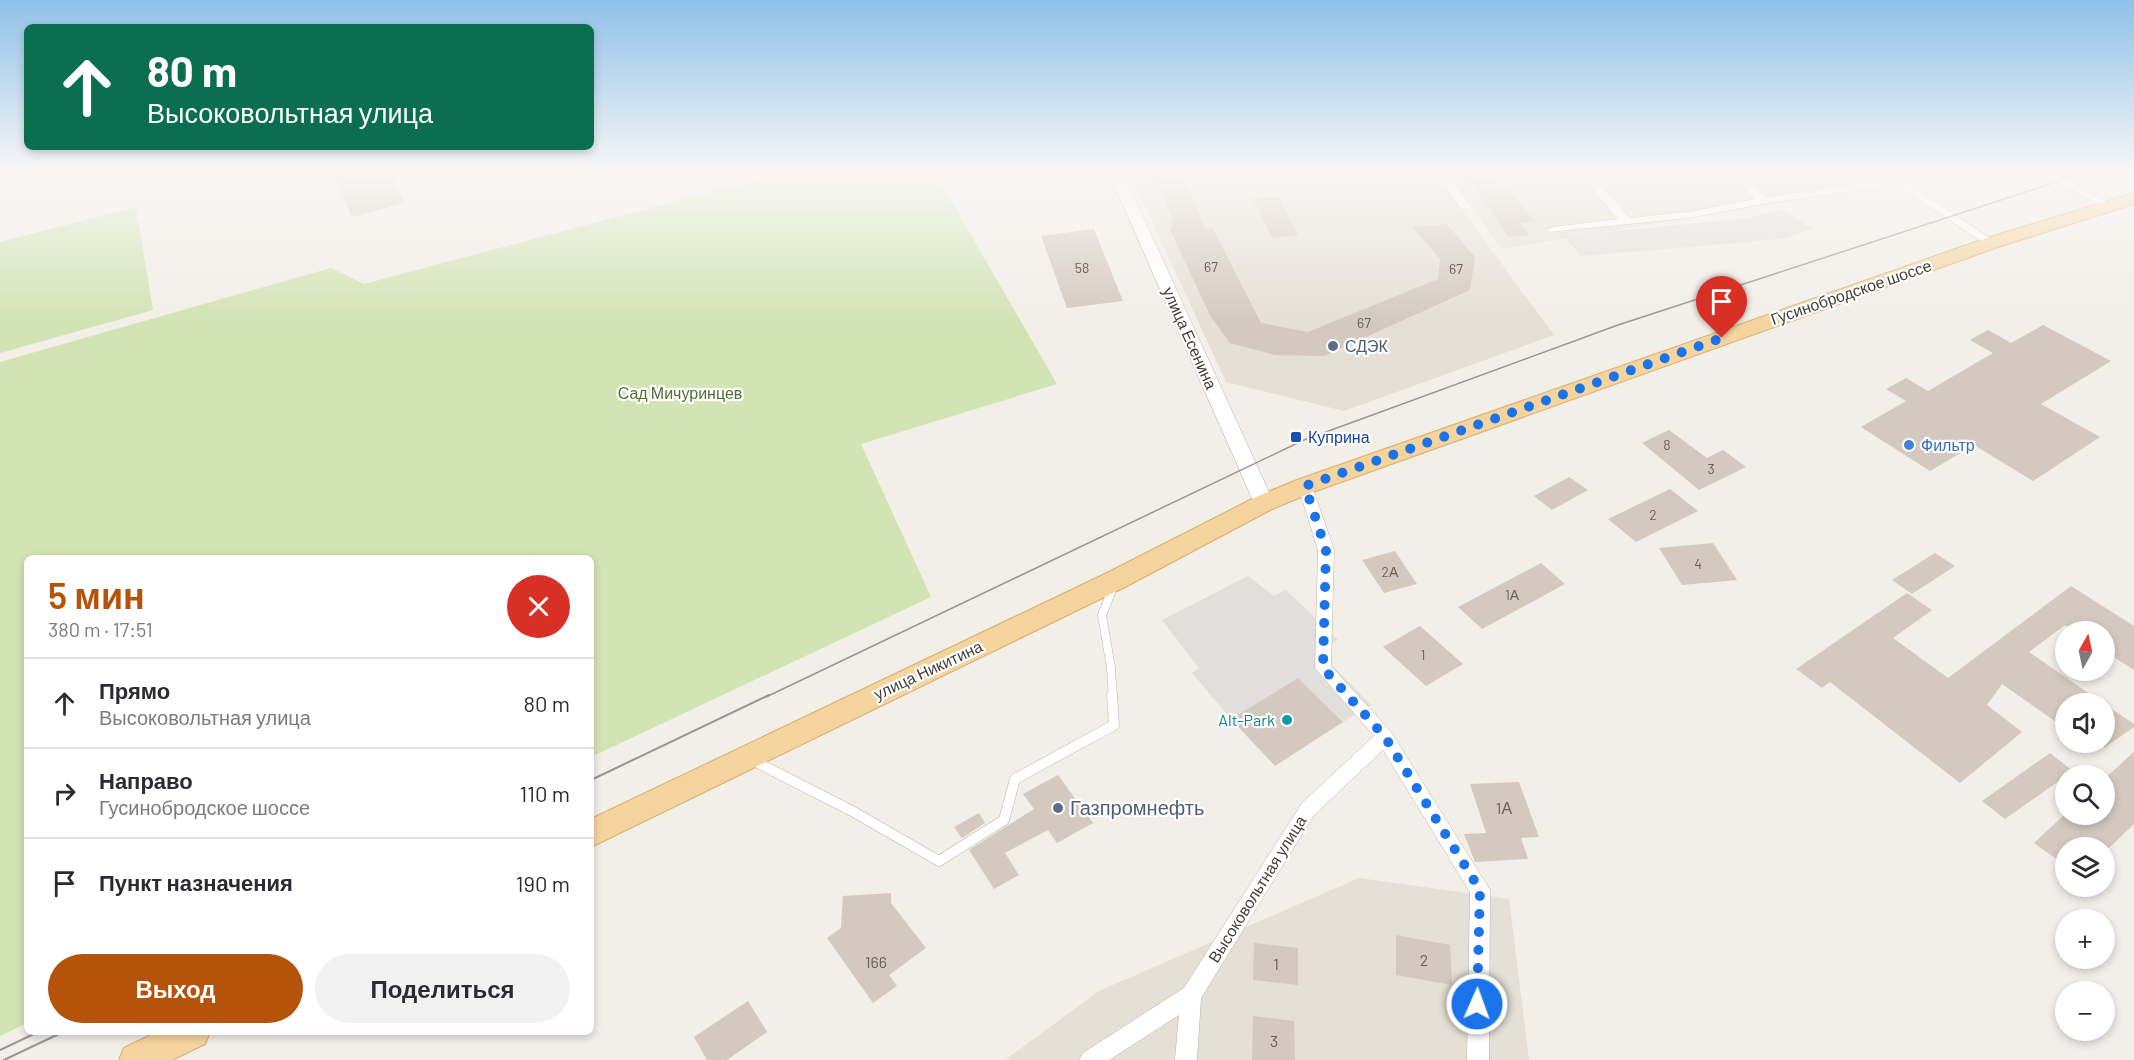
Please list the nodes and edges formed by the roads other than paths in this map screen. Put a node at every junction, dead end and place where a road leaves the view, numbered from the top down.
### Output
1 (1138, 222) edge
2 (1615, 222) edge
3 (1959, 222) edge
4 (2054, 222) edge
5 (1552, 231) dead end
6 (1991, 243) junction
7 (1305, 486) junction
8 (1264, 503) junction
9 (1116, 580) junction
10 (1385, 737) junction
11 (746, 757) junction
12 (594, 833) edge
13 (1191, 995) junction
14 (187, 1035) edge
15 (136, 1060) edge
16 (1090, 1060) edge
17 (1186, 1060) edge
18 (1478, 1060) edge

1 - 8 street, улица Есенина
2 - 5 street
3 - 6 street
4 - 6 main road, Гусинобродское шоссе
6 - 7 main road, Гусинобродское шоссе
7 - 8 main road, Гусинобродское шоссе
7 - 10 street
8 - 9 main road, улица Никитина
9 - 11 main road, улица Никитина
9 - 11 lane
10 - 13 street, Высоковольтная улица
10 - 18 street
11 - 12 main road, улица Никитина
13 - 16 street
13 - 17 street, Высоковольтная улица
14 - 15 main road

